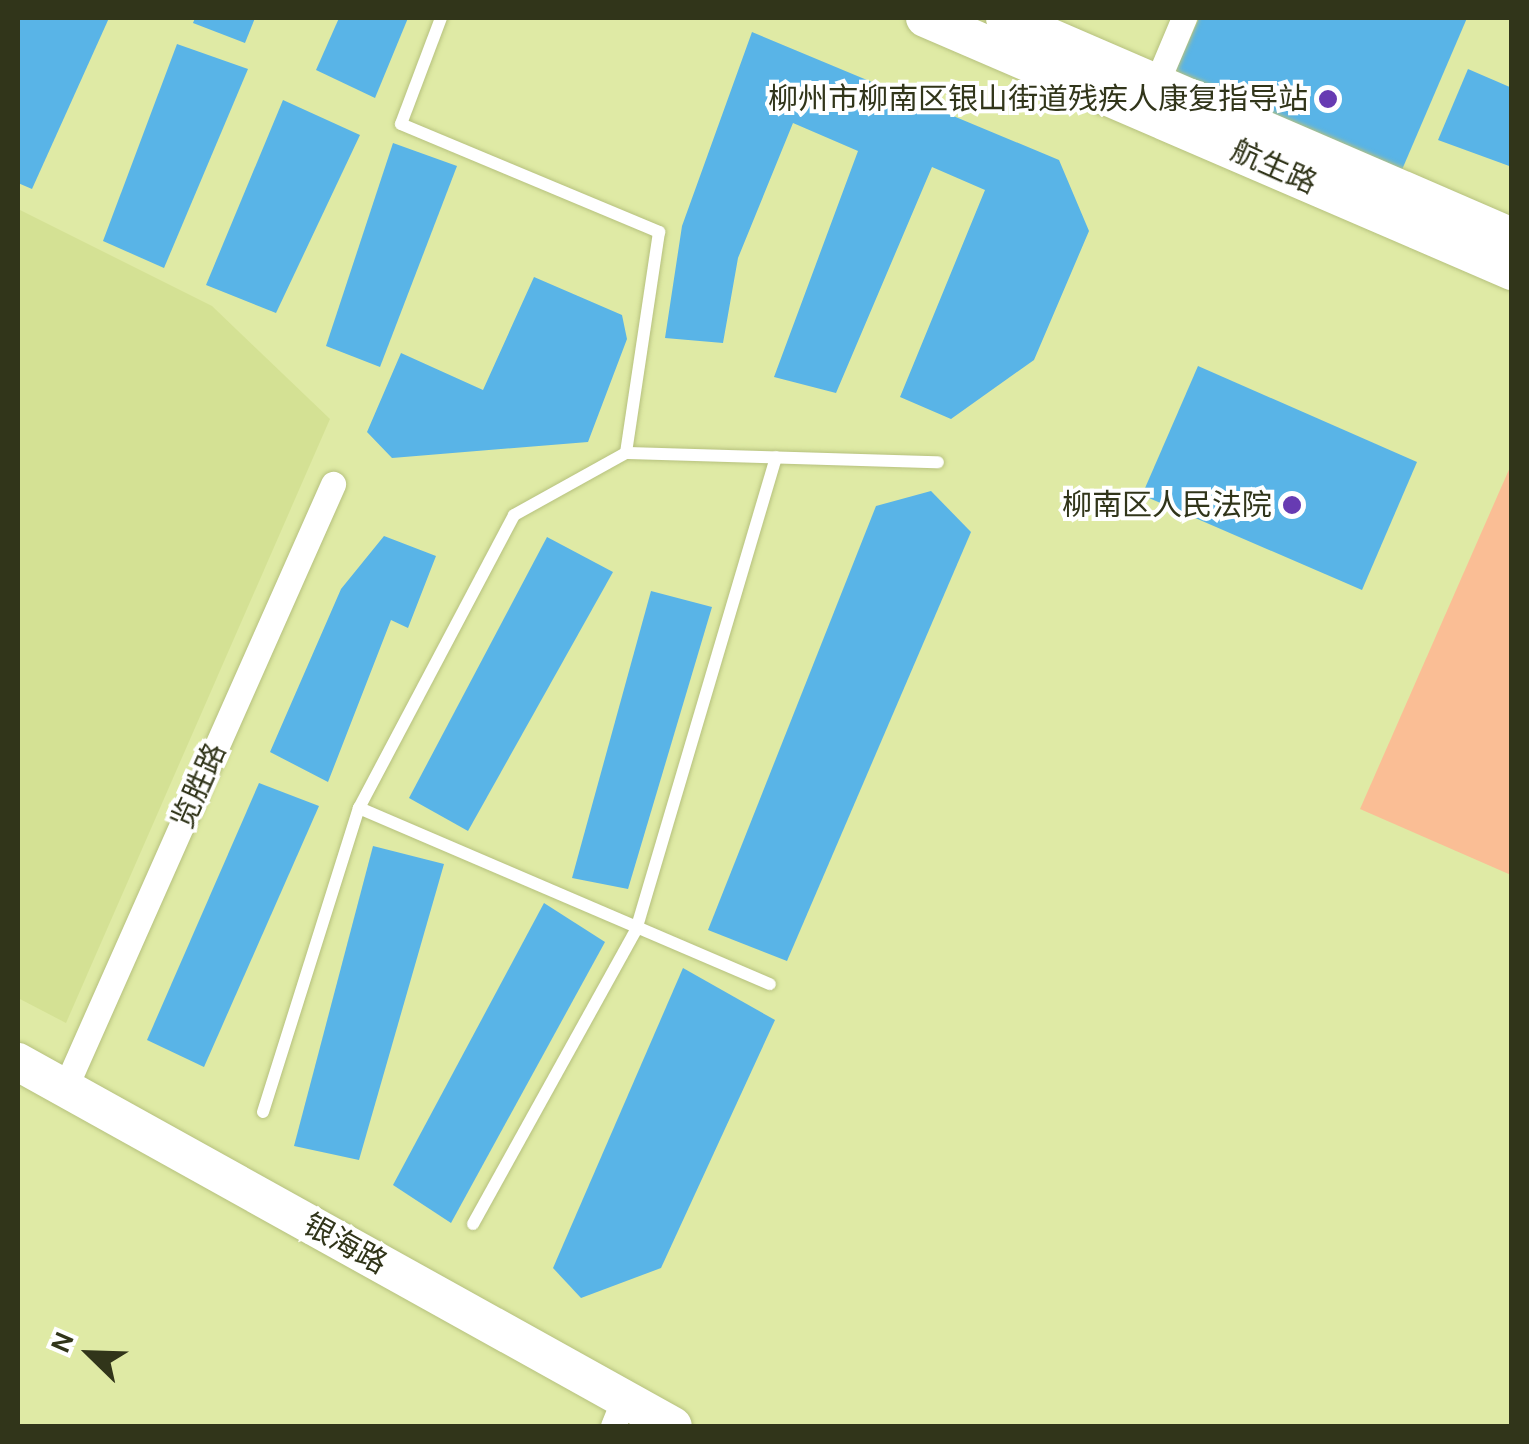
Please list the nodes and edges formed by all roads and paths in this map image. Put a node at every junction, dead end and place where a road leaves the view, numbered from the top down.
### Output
1 (441, 18) edge
2 (925, 18) edge
3 (1006, 18) edge
4 (1184, 18) edge
5 (1151, 96) junction
6 (1512, 237) edge
7 (1512, 272) edge
8 (626, 453) junction
9 (776, 457) junction
10 (938, 462) dead end
11 (333, 484) dead end
12 (360, 808) junction
13 (636, 930) junction
14 (770, 984) dead end
15 (18, 1062) edge
16 (65, 1088) junction
17 (263, 1112) dead end
18 (473, 1224) dead end
19 (619, 1413) edge
20 (673, 1426) edge

1 - 8 lane
2 - 5 street, 航生路
3 - 5 street
4 - 5 street
5 - 6 street
5 - 7 street, 航生路
8 - 9 lane
8 - 12 lane
9 - 10 lane
9 - 13 lane
11 - 16 street, 览胜路
12 - 13 lane
12 - 17 lane
13 - 14 lane
13 - 18 lane
15 - 16 street, 银海路
16 - 19 street, 银海路
19 - 20 street, 银海路

